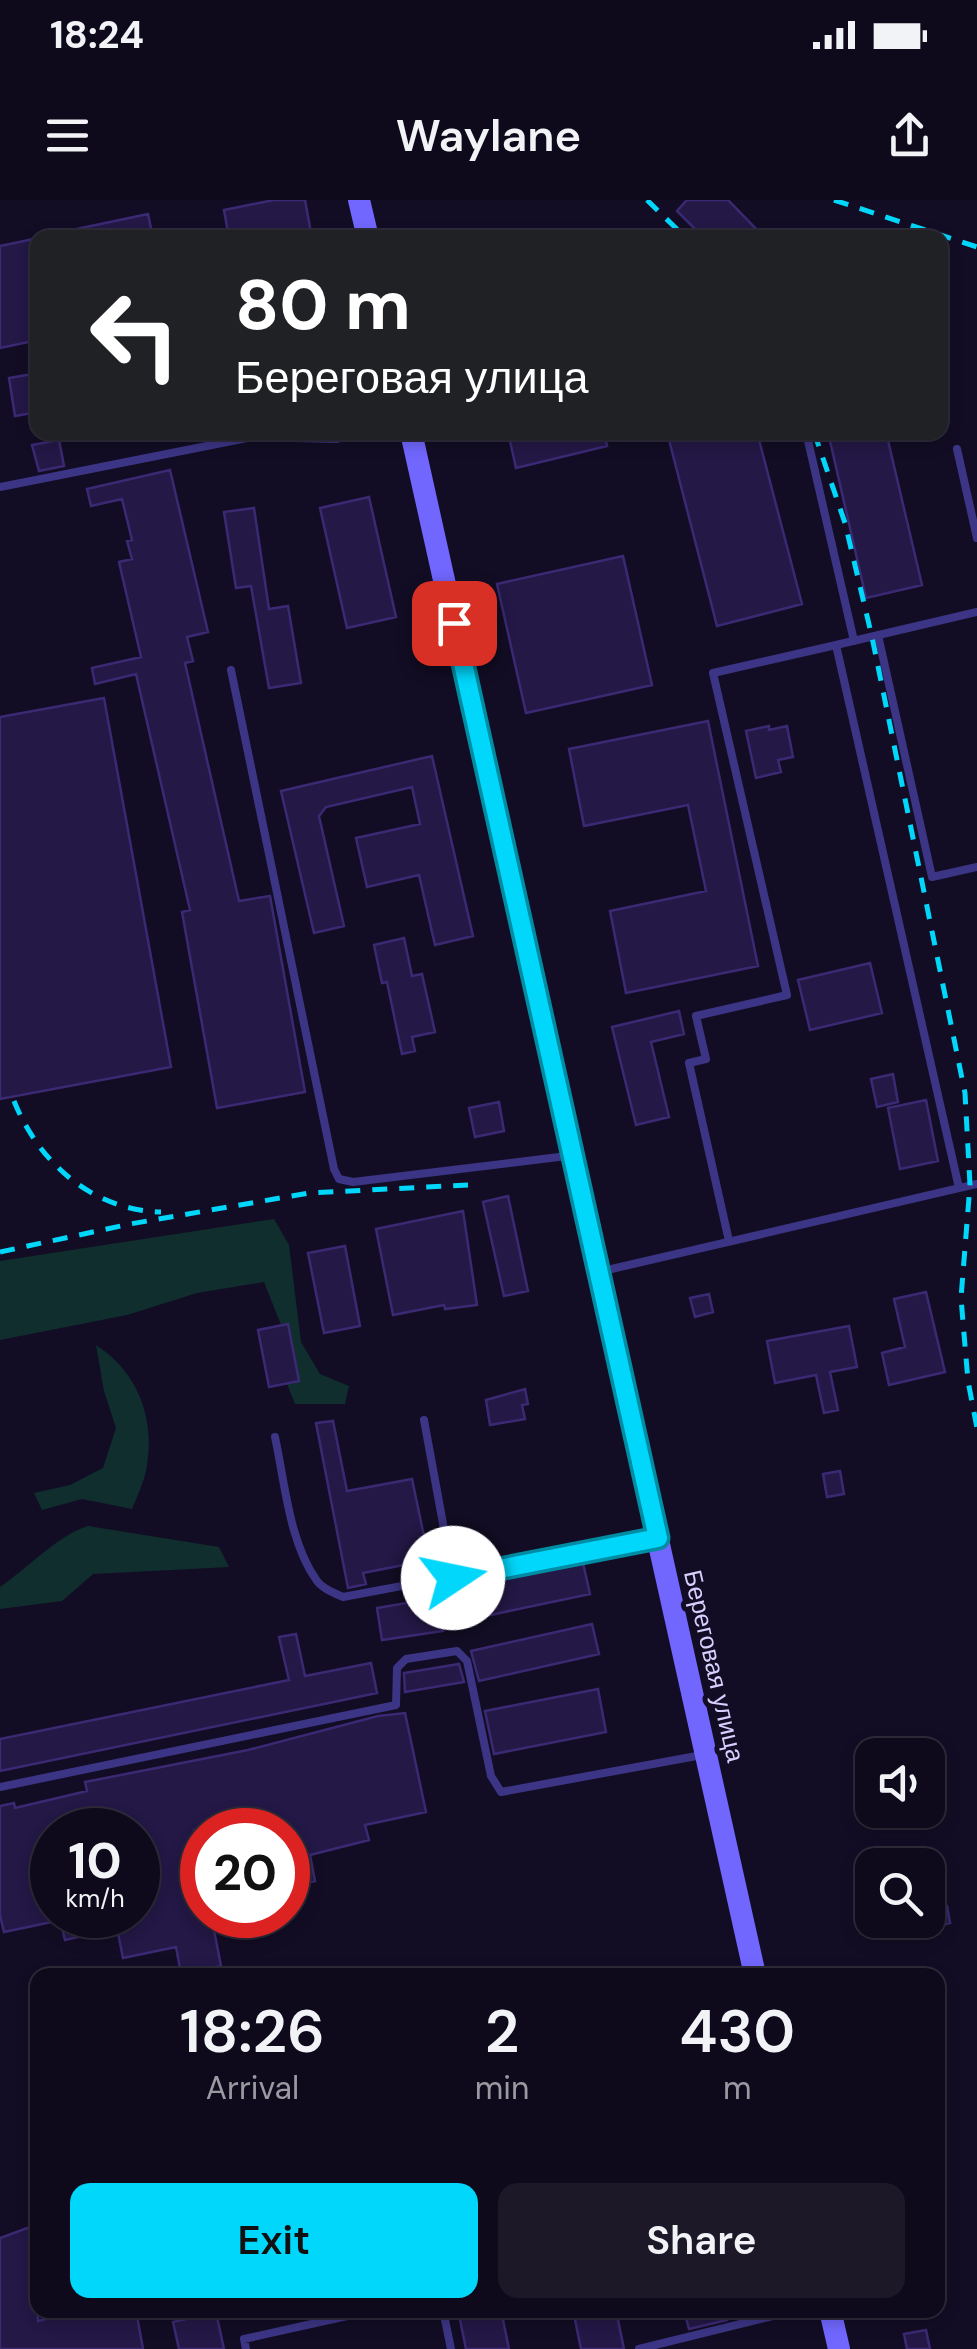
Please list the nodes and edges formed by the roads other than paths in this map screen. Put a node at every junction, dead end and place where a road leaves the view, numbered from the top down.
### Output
1 (359, 200) edge
2 (366, 230) edge
3 (237, 440) edge
4 (413, 440) edge
5 (808, 440) edge
6 (957, 450) dead end
7 (0, 487) edge
8 (977, 538) edge
9 (976, 615) edge
10 (878, 635) junction
11 (854, 640) junction
12 (836, 645) junction
13 (230, 670) dead end
14 (977, 867) edge
15 (572, 1155) junction
16 (977, 1184) edge
17 (958, 1188) junction
18 (729, 1242) junction
19 (598, 1272) junction
20 (424, 1420) dead end
21 (276, 1437) dead end
22 (658, 1538) junction
23 (453, 1578) junction
24 (706, 1754) junction
25 (0, 1787) edge
26 (753, 1968) edge
27 (338, 2318) edge
28 (445, 2318) edge
29 (765, 2318) edge
30 (832, 2318) edge
31 (246, 2349) edge
32 (451, 2349) edge
33 (639, 2349) edge
34 (838, 2349) edge

1 - 2 street
3 - 7 lane
4 - 15 street, Береговая улица
5 - 11 lane
6 - 8 lane
9 - 10 lane
10 - 11 lane
10 - 14 lane
11 - 12 lane
12 - 17 lane
12 - 18 lane
13 - 15 lane
15 - 19 street, Береговая улица
16 - 17 lane
17 - 18 lane
18 - 19 lane
19 - 22 street, Береговая улица
20 - 23 lane
21 - 23 lane
22 - 23 lane
22 - 24 street, Береговая улица
24 - 25 lane
24 - 26 street, Береговая улица
27 - 31 lane
28 - 32 lane
29 - 33 lane
30 - 34 street

